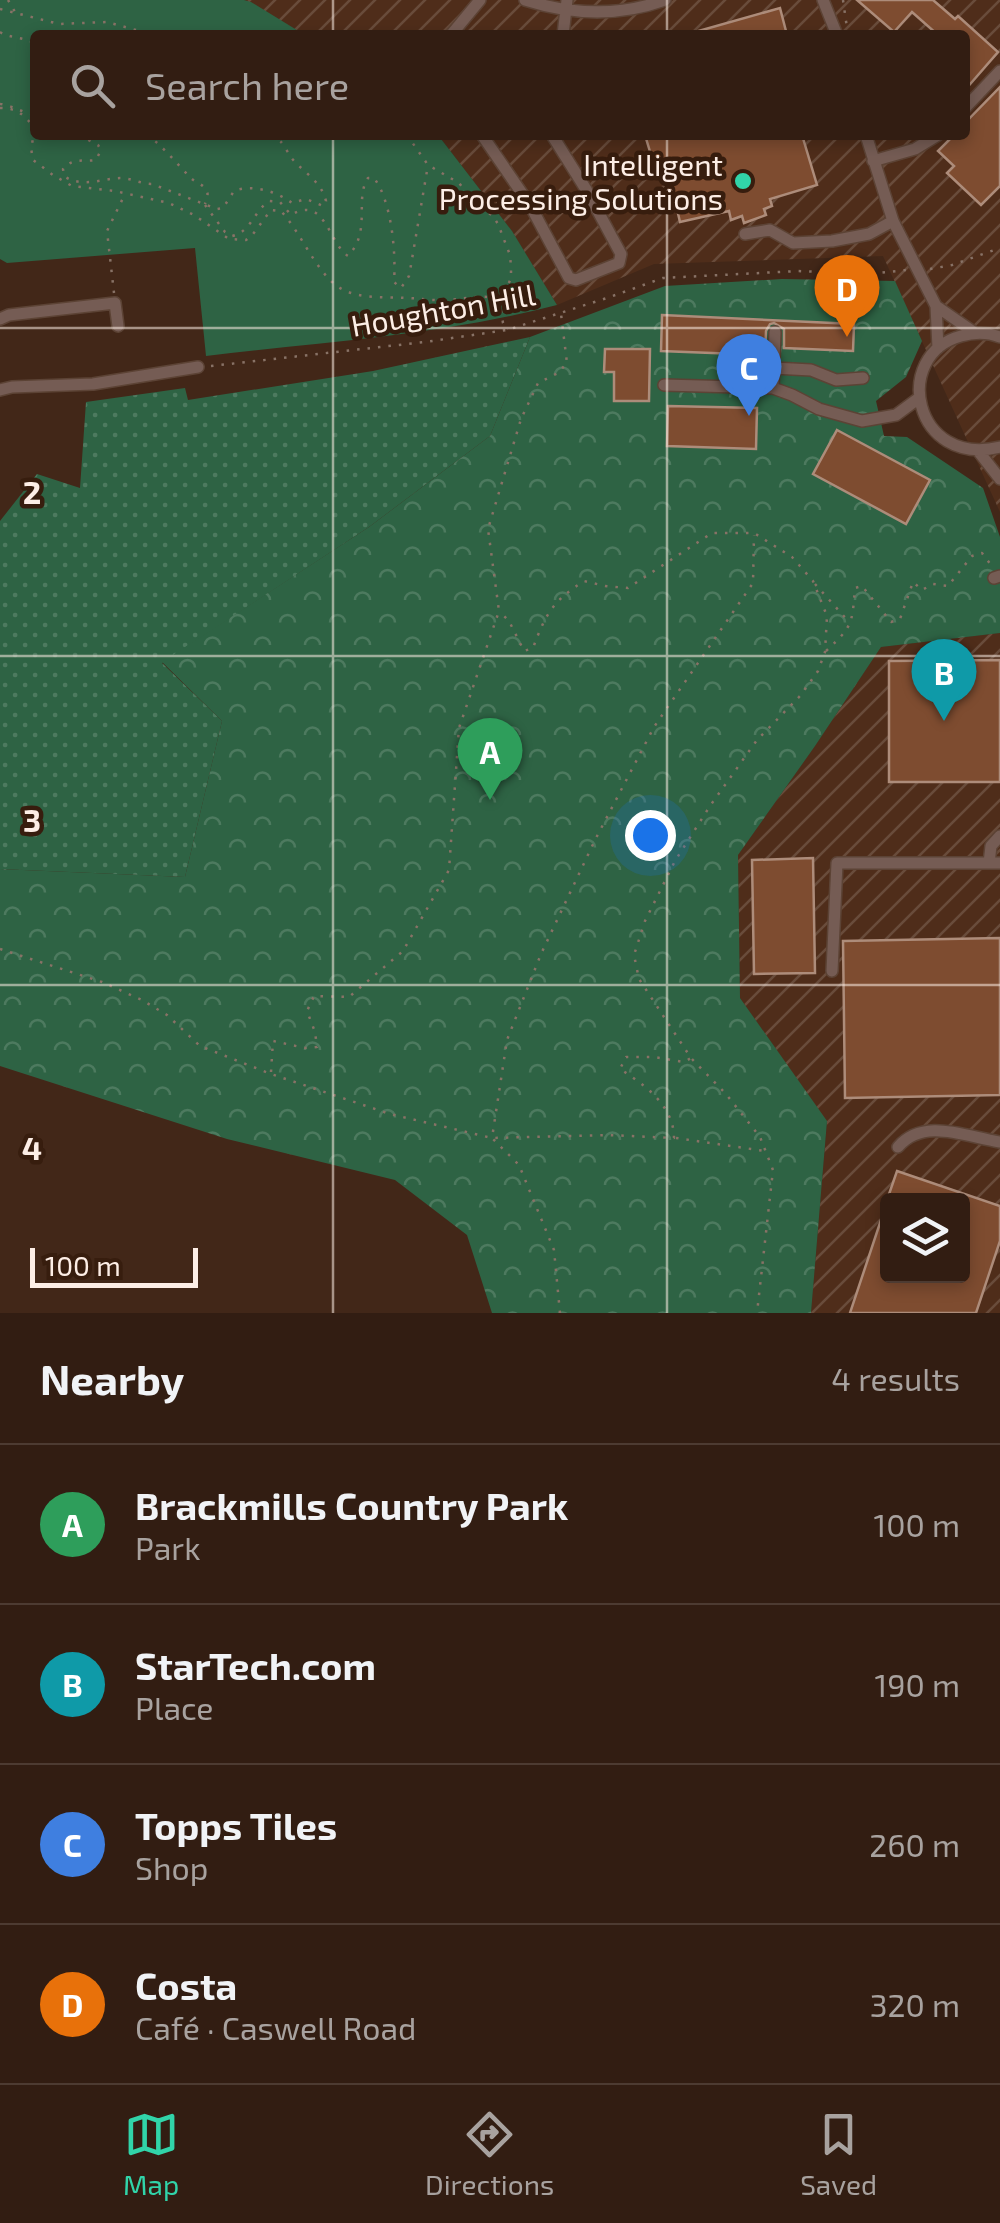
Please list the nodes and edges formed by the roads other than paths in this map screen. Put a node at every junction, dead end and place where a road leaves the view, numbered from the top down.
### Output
1 (480, 0) edge
2 (525, 0) edge
3 (664, 0) edge
4 (823, 0) edge
5 (834, 0) edge
6 (566, 5) edge
7 (455, 30) edge
8 (563, 30) edge
9 (836, 30) edge
10 (1000, 71) edge
11 (970, 103) edge
12 (485, 140) edge
13 (555, 140) edge
14 (868, 140) edge
15 (930, 140) edge
16 (874, 161) junction
17 (893, 221) junction
18 (745, 234) dead end
19 (936, 306) junction
20 (0, 319) edge
21 (118, 326) dead end
22 (775, 332) dead end
23 (975, 333) junction
24 (1000, 338) edge
25 (938, 348) junction
26 (198, 367) road end
27 (774, 368) junction
28 (863, 378) dead end
29 (664, 384) dead end
30 (773, 388) junction
31 (0, 390) edge
32 (919, 398) junction
33 (896, 415) junction
34 (928, 424) junction
35 (1000, 448) edge
36 (979, 452) junction
37 (1000, 479) edge
38 (1000, 836) edge
39 (995, 863) edge
40 (832, 971) dead end
41 (1000, 1142) edge
42 (898, 1147) dead end

1 - 7 street
2 - 6 street
3 - 6 street
4 - 9 street
5 - 9 street
6 - 8 street
10 - 11 street
12 - 13 street
14 - 16 street
15 - 16 street
16 - 17 street
17 - 18 street
17 - 19 street
19 - 23 street
19 - 25 street
20 - 21 street
22 - 27 street
23 - 24 street
23 - 25 street
25 - 32 street
26 - 31 street
27 - 28 street
27 - 30 street
29 - 30 street
30 - 33 street
32 - 33 street
32 - 34 street
33 - 34 street
34 - 36 street
35 - 36 street
36 - 37 street
38 - 39 street
39 - 40 street
41 - 42 street

